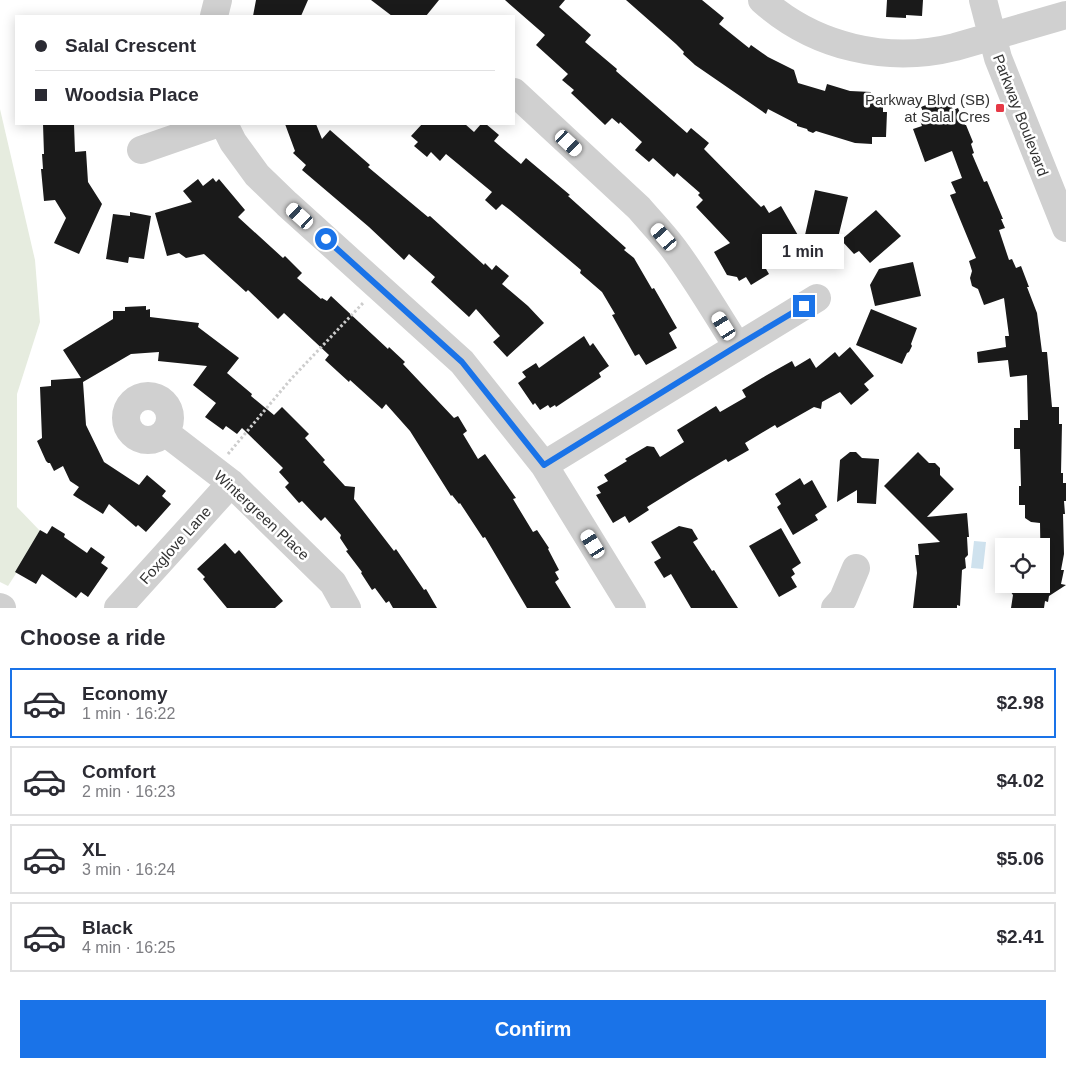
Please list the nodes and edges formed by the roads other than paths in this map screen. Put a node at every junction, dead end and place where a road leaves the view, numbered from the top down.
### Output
1 (218, 0) edge
2 (762, 0) edge
3 (983, 0) edge
4 (214, 15) edge
5 (1066, 15) edge
6 (992, 37) junction
7 (515, 93) edge
8 (213, 125) edge
9 (224, 125) edge
10 (141, 150) dead end
11 (1066, 228) edge
12 (817, 298) dead end
13 (737, 346) junction
14 (166, 433) dead end
15 (544, 465) junction
16 (223, 476) junction
17 (856, 568) dead end
18 (118, 608) edge
19 (347, 608) edge
20 (632, 608) edge
21 (835, 608) edge

1 - 4 street
2 - 6 street
3 - 6 street, Parkway Boulevard
5 - 6 street
6 - 11 street, Parkway Boulevard
7 - 13 street
8 - 10 street
9 - 15 street
12 - 13 street
13 - 15 street
14 - 16 street, Wintergreen Place
15 - 20 street
16 - 18 street, Foxglove Lane
16 - 19 street, Wintergreen Place
17 - 21 street

